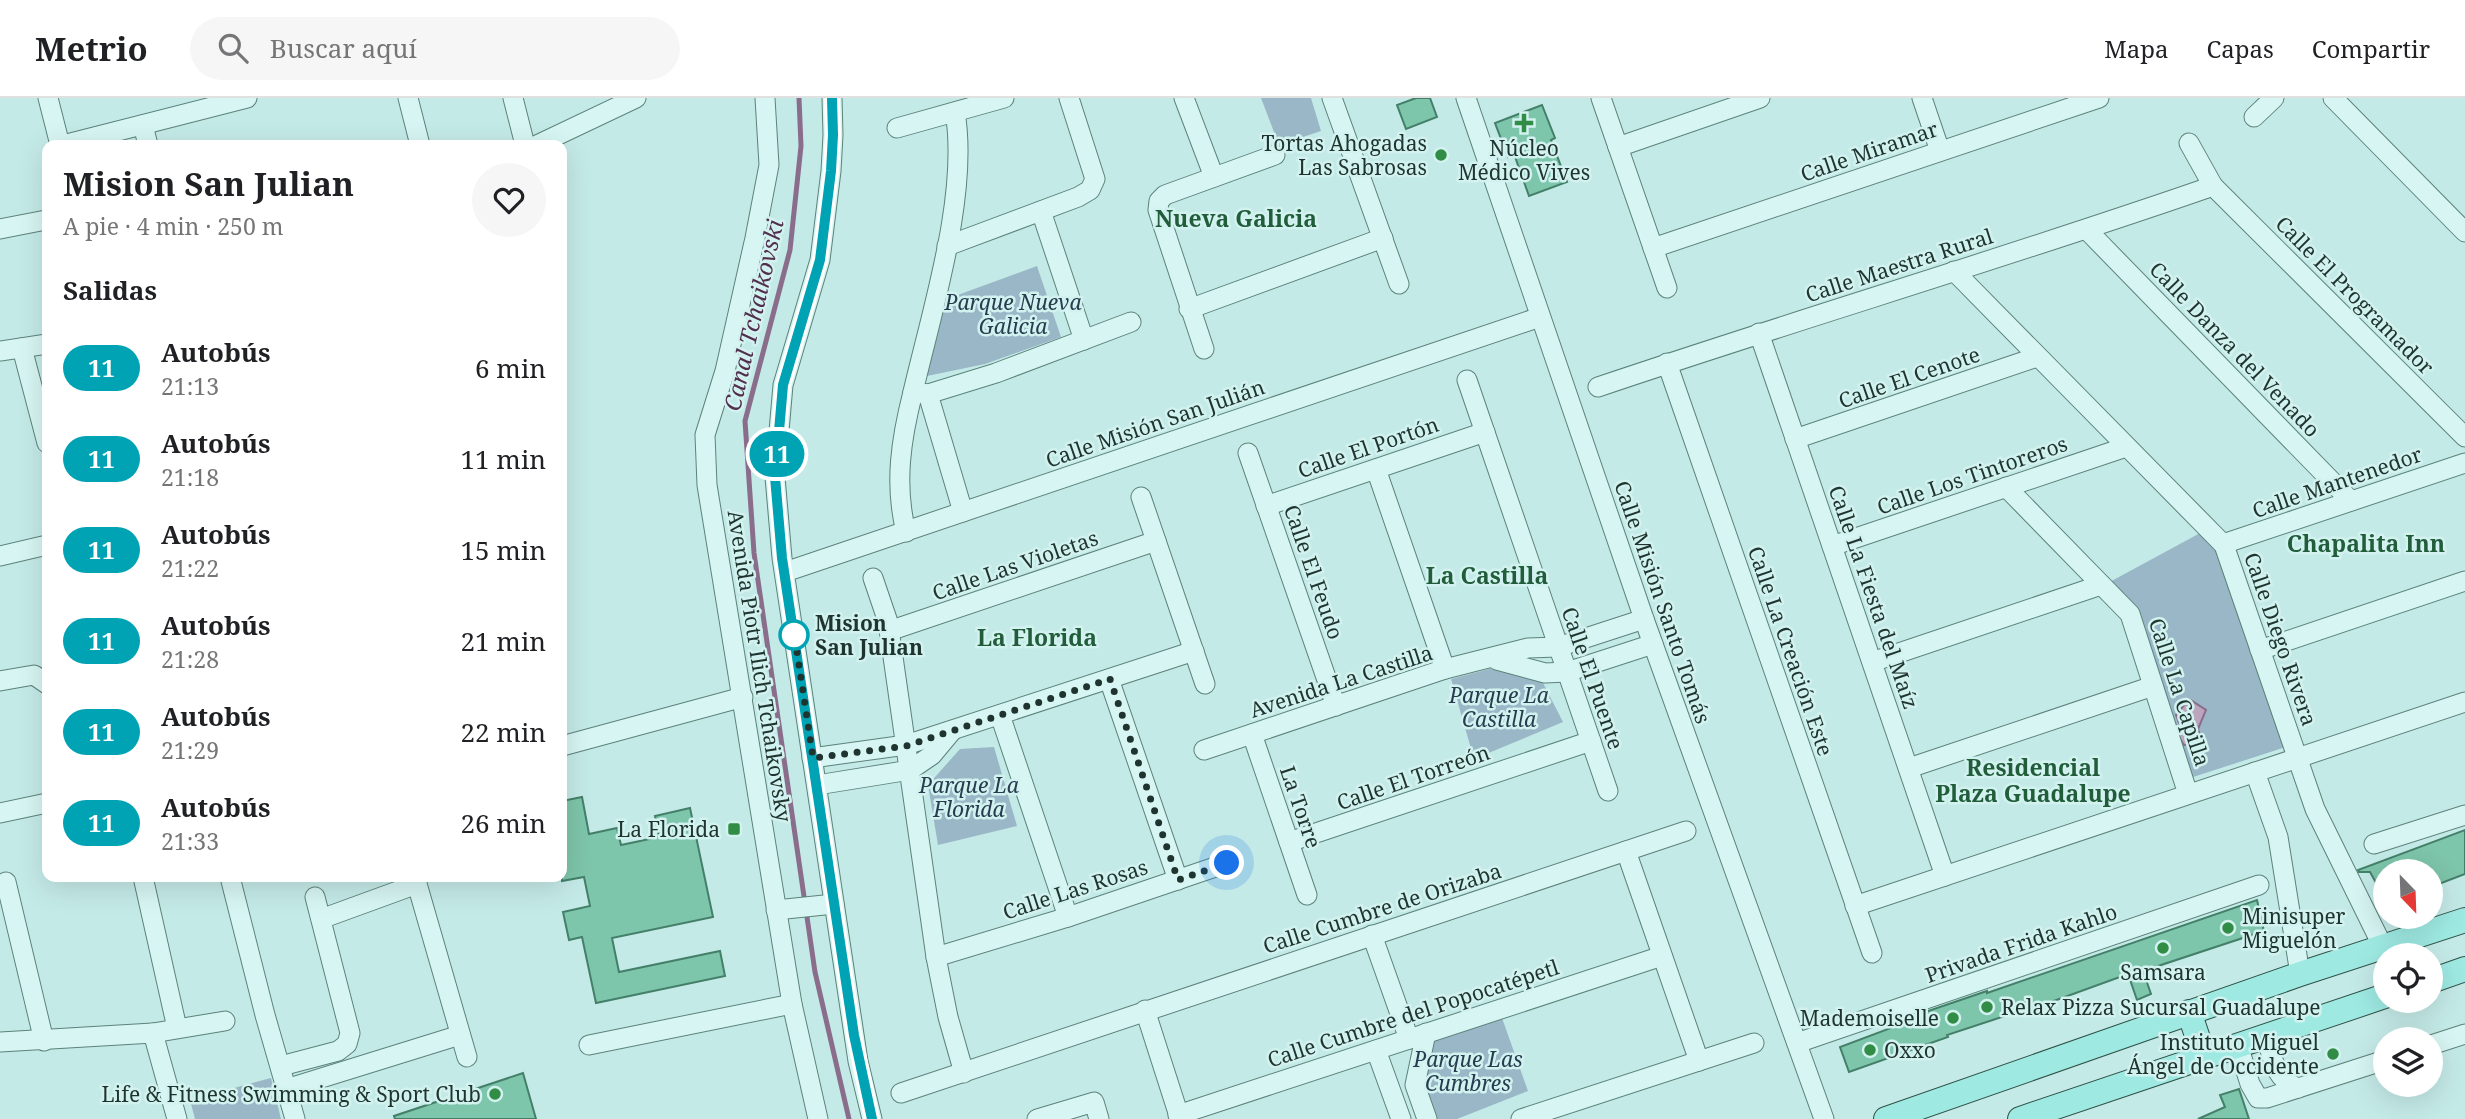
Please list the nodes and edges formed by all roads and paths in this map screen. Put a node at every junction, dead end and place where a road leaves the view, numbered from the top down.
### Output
1 (48, 98) edge
2 (247, 98) edge
3 (408, 98) edge
4 (513, 98) edge
5 (636, 98) edge
6 (765, 98) edge
7 (832, 98) edge
8 (1004, 98) edge
9 (1069, 98) edge
10 (1184, 98) edge
11 (1332, 98) edge
12 (1466, 98) edge
13 (1601, 98) edge
14 (1760, 98) edge
15 (1922, 98) edge
16 (2099, 98) edge
17 (2274, 98) edge
18 (2333, 98) edge
19 (955, 111) junction
20 (2254, 117) dead end
21 (143, 125) junction
22 (897, 128) dead end
23 (61, 140) edge
24 (82, 140) edge
25 (147, 140) edge
26 (420, 140) edge
27 (524, 140) edge
28 (548, 140) edge
29 (2189, 143) dead end
30 (1619, 147) junction
31 (1940, 152) junction
32 (1275, 156) dead end
33 (1214, 177) junction
34 (2213, 186) junction
35 (1041, 211) junction
36 (42, 221) edge
37 (0, 229) edge
38 (2087, 230) junction
39 (2465, 232) edge
40 (1383, 238) junction
41 (947, 246) junction
42 (1654, 248) junction
43 (1954, 271) junction
44 (1399, 284) dead end
45 (1667, 288) dead end
46 (1189, 309) junction
47 (1540, 317) junction
48 (1131, 322) dead end
49 (1759, 333) junction
50 (1084, 340) junction
51 (42, 346) edge
52 (22, 348) junction
53 (1204, 349) dead end
54 (0, 351) edge
55 (2037, 357) junction
56 (1667, 363) junction
57 (1467, 380) dead end
58 (1598, 387) dead end
59 (920, 393) junction
60 (42, 424) edge
61 (1485, 432) junction
62 (2465, 437) edge
63 (1796, 439) junction
64 (2126, 447) junction
65 (1248, 453) dead end
66 (2465, 463) edge
67 (1376, 469) junction
68 (2006, 487) junction
69 (1141, 496) dead end
70 (2351, 501) junction
71 (1266, 506) junction
72 (963, 512) junction
73 (906, 532) junction
74 (1156, 541) junction
75 (2223, 544) junction
76 (42, 546) edge
77 (1832, 546) junction
78 (0, 556) edge
79 (785, 572) junction
80 (873, 578) dead end
81 (2465, 582) edge
82 (2101, 585) junction
83 (1644, 619) junction
84 (889, 631) junction
85 (1653, 644) junction
86 (1558, 647) junction
87 (2260, 650) junction
88 (1194, 651) junction
89 (1493, 659) junction
90 (1872, 662) junction
91 (1446, 669) junction
92 (1567, 672) junction
93 (1110, 679) junction
94 (0, 681) edge
95 (42, 681) edge
96 (1205, 684) dead end
97 (2153, 686) junction
98 (743, 697) junction
99 (2465, 702) edge
100 (1336, 706) junction
101 (999, 715) junction
102 (953, 731) junction
103 (1252, 734) junction
104 (1591, 741) junction
105 (567, 745) edge
106 (906, 746) junction
107 (1204, 750) dead end
108 (813, 758) junction
109 (2297, 758) junction
110 (1909, 768) junction
111 (910, 770) junction
112 (2255, 772) junction
113 (817, 785) junction
114 (1608, 791) dead end
115 (2188, 794) junction
116 (42, 804) edge
117 (0, 813) edge
118 (2465, 815) edge
119 (1686, 831) dead end
120 (1289, 842) junction
121 (2374, 844) dead end
122 (1626, 851) junction
123 (1227, 863) dead end
124 (1945, 876) junction
125 (1178, 880) junction
126 (6, 882) dead end
127 (144, 882) edge
128 (231, 882) edge
129 (414, 882) edge
130 (416, 882) edge
131 (2259, 886) dead end
132 (1307, 895) dead end
133 (315, 897) dead end
134 (827, 904) junction
135 (1855, 906) junction
136 (786, 909) junction
137 (1068, 917) junction
138 (321, 919) junction
139 (2465, 920) edge
140 (1372, 935) junction
141 (2381, 943) edge
142 (2395, 943) edge
143 (2373, 950) edge
144 (1872, 953) dead end
145 (1662, 956) junction
146 (936, 957) junction
147 (2465, 969) edge
148 (2300, 974) junction
149 (2443, 977) edge
150 (2373, 1000) edge
151 (792, 1004) junction
152 (1145, 1010) junction
153 (2189, 1013) junction
154 (225, 1021) dead end
155 (177, 1028) junction
156 (153, 1033) junction
157 (2465, 1034) edge
158 (460, 1035) junction
159 (1417, 1036) junction
160 (2266, 1036) junction
161 (44, 1041) junction
162 (2443, 1041) edge
163 (0, 1042) edge
164 (1754, 1043) dead end
165 (1797, 1043) junction
166 (589, 1045) dead end
167 (2238, 1045) junction
168 (1376, 1050) junction
169 (2204, 1056) junction
170 (467, 1057) dead end
171 (1699, 1061) junction
172 (2373, 1064) edge
173 (281, 1066) junction
174 (964, 1073) junction
175 (1415, 1085) junction
176 (2298, 1088) junction
177 (286, 1089) junction
178 (901, 1093) dead end
179 (1391, 1093) junction
180 (2066, 1111) edge
181 (1179, 1117) edge
182 (177, 1119) edge
183 (295, 1119) edge
184 (818, 1119) edge
185 (872, 1119) edge
186 (1037, 1119) edge
187 (1099, 1119) edge
188 (1401, 1119) edge
189 (1427, 1119) edge
190 (1521, 1119) edge
191 (1824, 1119) edge
192 (1886, 1119) edge
193 (2020, 1119) edge

1 - 23 street
2 - 21 street
3 - 26 street
4 - 27 street
5 - 28 street
6 - 98 street, Avenida Piotr Ilich Tchaikovsky
7 - 79 street, Avenida Piotr Ilich Tchaikovsky
8 - 19 street
9 - 35 street
10 - 33 street
11 - 40 street
12 - 47 street, Calle Misión Santo Tomás
13 - 30 street
14 - 30 street
15 - 31 street
16 - 31 street, Calle Miramar
17 - 20 street
18 - 39 street
19 - 22 street
19 - 41 street
21 - 24 street
21 - 25 street
29 - 34 street, Calle El Programador
30 - 42 street
31 - 42 street, Calle Miramar
32 - 33 street
33 - 46 street
34 - 38 street, Calle Maestra Rural
34 - 62 street, Calle El Programador
35 - 41 street
35 - 50 street
36 - 37 street
38 - 43 street, Calle Maestra Rural
38 - 70 street, Calle Danza del Venado
40 - 44 street
40 - 46 street
41 - 59 street
42 - 45 street
43 - 49 street, Calle Maestra Rural
43 - 55 street, Calle Diego Rivera
46 - 53 street
47 - 72 street, Calle Misión San Julián
47 - 83 street, Calle Misión Santo Tomás
48 - 50 street
49 - 56 street, Calle Maestra Rural
49 - 63 street, Calle La Fiesta del Maíz
50 - 59 street
51 - 52 street
52 - 54 street
52 - 60 street
55 - 63 street, Calle El Cenote
55 - 64 street, Calle Diego Rivera
56 - 58 street, Calle Maestra Rural
56 - 135 street, Calle La Creación Este
57 - 61 street, Calle El Puente
59 - 72 street
59 - 73 street
61 - 67 street, Calle El Portón
61 - 86 street, Calle El Puente
63 - 77 street, Calle La Fiesta del Maíz
64 - 68 street, Calle Los Tintoreros
64 - 75 street, Calle Diego Rivera
65 - 71 street, Calle El Feudo
66 - 70 street, Calle Mantenedor
67 - 71 street, Calle El Portón
67 - 91 street
68 - 77 street, Calle Los Tintoreros
68 - 82 street, Calle La Capilla
69 - 74 street
70 - 75 street, Calle Mantenedor
71 - 100 street, Calle El Feudo
72 - 73 street, Calle Misión San Julián
73 - 79 street, Calle Misión San Julián
74 - 84 street, Calle Las Violetas
74 - 88 street
75 - 87 street, Calle Diego Rivera
76 - 78 street
77 - 90 street, Calle La Fiesta del Maíz
79 - 108 street, Avenida Piotr Ilich Tchaikovsky
80 - 84 street
81 - 87 street
82 - 90 street
82 - 97 street, Calle La Capilla
83 - 85 street, Calle Misión Santo Tomás
83 - 86 street, Avenida La Castilla
84 - 106 street
85 - 92 street, Avenida La Castilla
85 - 165 street, Calle Misión Santo Tomás
86 - 89 street, Avenida La Castilla
86 - 92 street, Calle El Puente
87 - 109 street, Calle Diego Rivera
88 - 93 street
88 - 96 street
89 - 91 street, Avenida La Castilla
89 - 92 street, Avenida La Castilla
90 - 110 street, Calle La Fiesta del Maíz
91 - 100 street, Avenida La Castilla
92 - 104 street, Calle El Puente
93 - 101 street
93 - 125 street
94 - 95 street
97 - 110 street
97 - 115 street, Calle La Capilla
98 - 105 street
98 - 136 street, Avenida Piotr Ilich Tchaikovsky
99 - 109 street
100 - 103 street, Avenida La Castilla
101 - 102 street
101 - 137 street
102 - 106 street
102 - 111 street
103 - 107 street, Avenida La Castilla
103 - 120 street, La Torre
104 - 114 street, Calle El Puente
104 - 120 street, Calle El Torreón
106 - 108 street
106 - 111 street
108 - 113 street, Avenida Piotr Ilich Tchaikovsky
109 - 112 street
109 - 141 street, Calle Diego Rivera
110 - 124 street, Calle La Fiesta del Maíz
111 - 113 street
111 - 146 street
112 - 115 street
112 - 148 street
113 - 134 street, Avenida Piotr Ilich Tchaikovsky
115 - 124 street
116 - 117 street
118 - 121 street
119 - 122 street, Calle Cumbre de Orizaba
120 - 132 street, La Torre
122 - 140 street, Calle Cumbre de Orizaba
122 - 145 street
123 - 125 street, Calle Las Rosas
124 - 135 street
125 - 137 street, Calle Las Rosas
126 - 161 street
127 - 155 street
128 - 173 street
129 - 138 street
130 - 158 street
131 - 165 street, Privada Frida Kahlo
133 - 138 street
134 - 136 street
134 - 185 street, Avenida Piotr Ilich Tchaikovsky
135 - 144 street, Calle La Creación Este
136 - 151 street, Avenida Piotr Ilich Tchaikovsky
137 - 146 street, Calle Las Rosas
138 - 173 street
139 - 142 main road
140 - 152 street, Calle Cumbre de Orizaba
140 - 159 street
143 - 148 main road
145 - 159 street, Calle Cumbre del Popocatépetl
145 - 171 street
146 - 174 street
147 - 149 main road
148 - 153 main road
150 - 160 main road
151 - 166 street
151 - 184 street, Avenida Piotr Ilich Tchaikovsky
152 - 174 street, Calle Cumbre de Orizaba
152 - 181 street
153 - 169 main road
153 - 192 main road
154 - 155 street
155 - 156 street
156 - 161 street
156 - 182 street
157 - 162 street
158 - 170 street
158 - 177 street
159 - 168 street, Calle Cumbre del Popocatépetl
159 - 175 street
160 - 167 main road
160 - 176 street
161 - 163 street
164 - 171 street
165 - 191 street, Calle Misión Santo Tomás
167 - 169 main road
167 - 176 street
168 - 179 street
168 - 181 street, Calle Cumbre del Popocatépetl
169 - 180 main road
171 - 190 street
172 - 176 street
173 - 177 street
174 - 178 street, Calle Cumbre de Orizaba
175 - 179 street
175 - 189 street
177 - 183 street
179 - 188 street
180 - 193 main road
186 - 187 street

